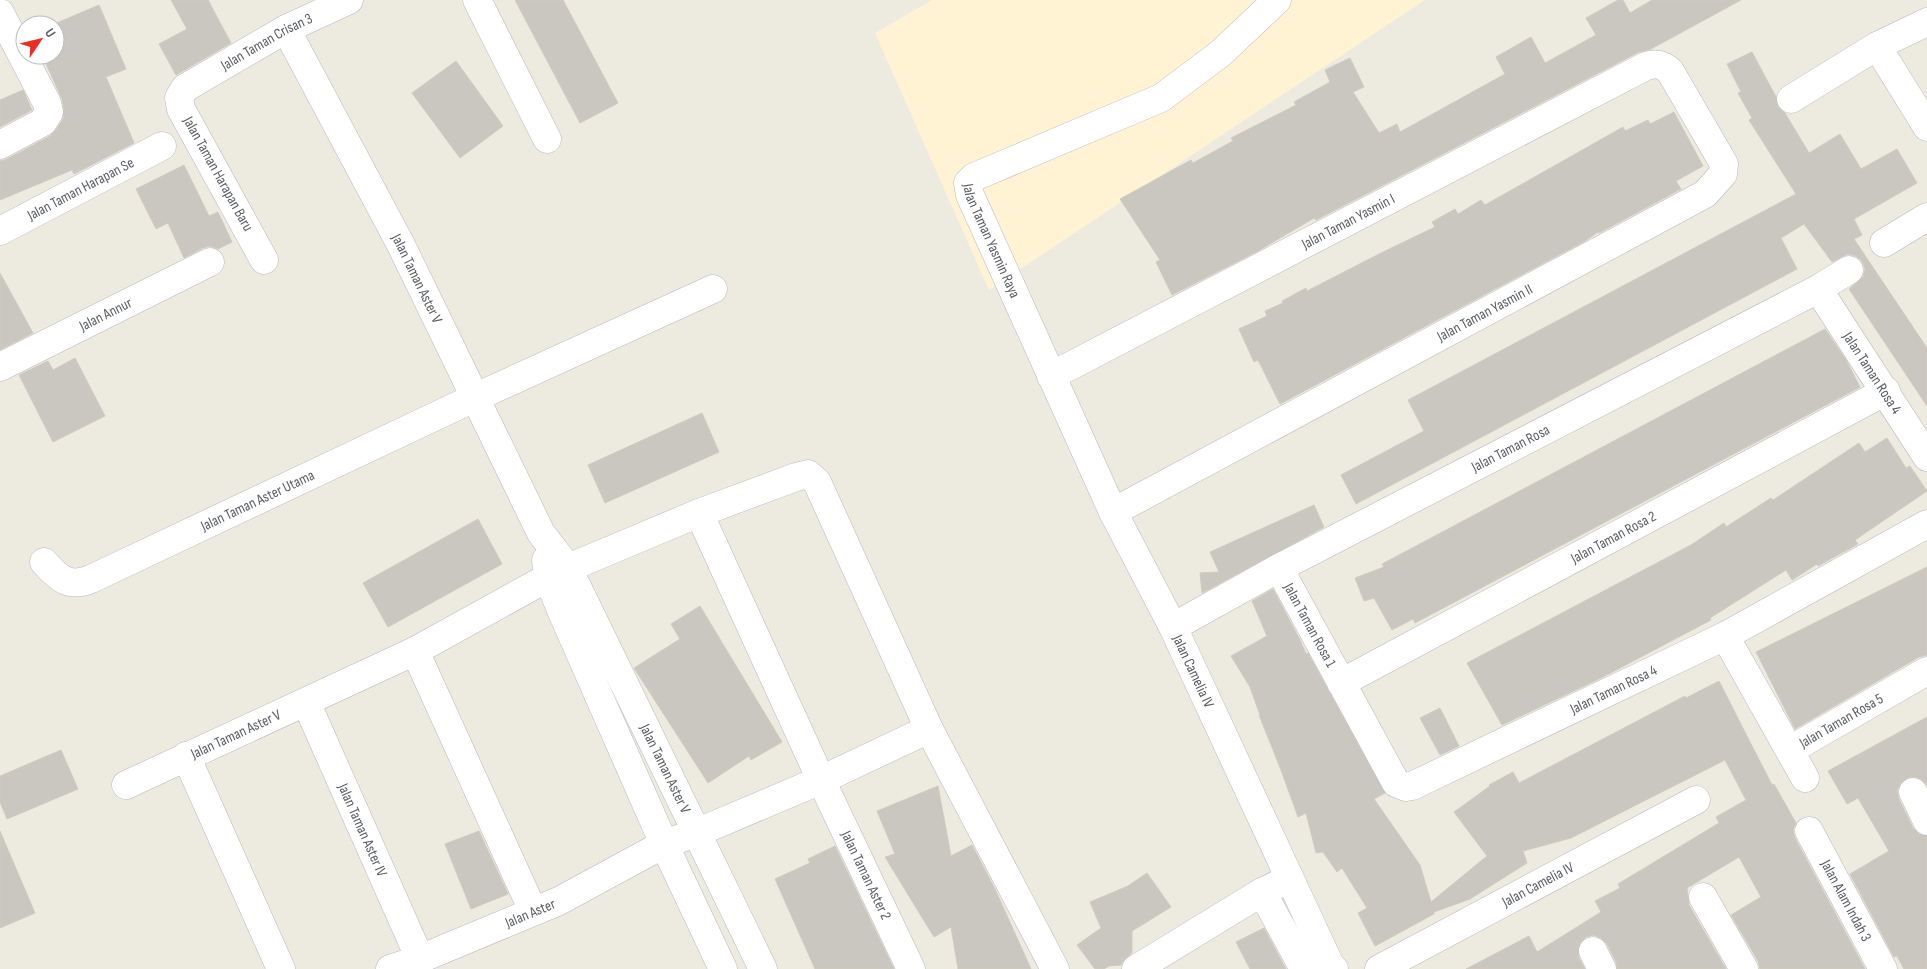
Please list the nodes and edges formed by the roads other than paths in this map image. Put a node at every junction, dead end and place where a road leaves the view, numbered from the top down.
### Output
1 (349, 0) edge
2 (477, 0) edge
3 (1277, 0) edge
4 (0, 13) edge
5 (1927, 22) edge
6 (286, 29) junction
7 (1877, 46) junction
8 (1646, 66) joint
9 (185, 88) joint
10 (1791, 99) dead end
11 (1927, 127) edge
12 (547, 139) dead end
13 (0, 145) edge
14 (162, 146) dead end
15 (1927, 217) edge
16 (0, 231) edge
17 (1884, 243) dead end
18 (264, 260) dead end
19 (210, 262) dead end
20 (1849, 270) dead end
21 (712, 289) dead end
22 (1818, 289) junction
23 (0, 367) edge
24 (1051, 376) junction
25 (1886, 391) junction
26 (474, 398) junction
27 (1927, 457) edge
28 (1112, 512) junction
29 (699, 513) junction
30 (1927, 524) edge
31 (44, 562) dead end
32 (1279, 568) junction
33 (558, 573) junction
34 (1173, 627) junction
35 (1725, 636) junction
36 (415, 651) junction
37 (1927, 671) edge
38 (1341, 683) junction
39 (306, 702) junction
40 (929, 729) junction
41 (1790, 750) junction
42 (186, 756) junction
43 (1804, 778) dead end
44 (821, 780) junction
45 (126, 785) dead end
46 (1913, 792) dead end
47 (1696, 800) dead end
48 (1927, 821) edge
49 (1809, 831) dead end
50 (696, 833) junction
51 (664, 844) junction
52 (1289, 879) junction
53 (1262, 892) junction
54 (1703, 897) dead end
55 (533, 911) junction
56 (420, 959) junction
57 (1153, 964) edge
58 (281, 969) edge
59 (390, 969) edge
60 (723, 969) edge
61 (763, 969) edge
62 (911, 969) edge
63 (1055, 969) edge
64 (1304, 969) edge
65 (1334, 969) edge
66 (1379, 969) edge
67 (1744, 969) edge
68 (1883, 969) edge

1 - 6 street, Jalan Taman Crisan 3
2 - 12 street
3 - 24 street, Jalan Taman Yasmin Raya
4 - 13 street
5 - 7 street
6 - 9 street, Jalan Taman Crisan 3
6 - 26 street, Jalan Taman Aster V
7 - 10 street
7 - 11 street
8 - 24 street, Jalan Taman Yasmin I
8 - 28 street, Jalan Taman Yasmin II
9 - 18 street, Jalan Taman Harapan Baru
14 - 16 street, Jalan Taman Harapan Se
15 - 17 street
19 - 23 street, Jalan Annur
20 - 22 street, Jalan Taman Rosa
21 - 26 street, Jalan Taman Aster Utama
22 - 25 street, Jalan Taman Rosa 4
22 - 32 street, Jalan Taman Rosa
24 - 28 street, Jalan Taman Yasmin Raya
25 - 27 street, Jalan Taman Rosa 4
25 - 38 street, Jalan Taman Rosa 2
26 - 31 street, Jalan Taman Aster Utama
26 - 33 street, Jalan Taman Aster V
28 - 34 street, Jalan Taman Yasmin Raya
29 - 33 street, Jalan Taman Aster V
29 - 40 street, Jalan Taman Aster V
29 - 44 street
30 - 35 street, Jalan Taman Rosa 4
32 - 34 street, Jalan Taman Rosa
32 - 38 street, Jalan Taman Rosa 1
33 - 36 street, Jalan Taman Aster V
33 - 50 street, Jalan Taman Aster V
33 - 51 street, Jalan Taman Aster V
34 - 52 street, Jalan Camelia IV
35 - 38 street, Jalan Taman Rosa 4
35 - 41 street, Jalan Taman Rosa 5
36 - 39 street, Jalan Taman Aster V
36 - 55 street
37 - 41 street, Jalan Taman Rosa 5
39 - 42 street, Jalan Taman Aster V
39 - 56 street, Jalan Taman Aster IV
40 - 44 street
40 - 63 street
41 - 43 street
42 - 45 street
42 - 58 street, Jalan Taman Aster V
44 - 50 street
44 - 62 street, Jalan Taman Aster 2
46 - 48 street
47 - 66 street, Jalan Camelia IV
49 - 68 street, Jalan Alam Indah 3
50 - 51 street, Jalan Aster
50 - 61 street, Jalan Taman Aster V
51 - 55 street, Jalan Aster
51 - 60 street, Jalan Taman Aster V
52 - 53 street
52 - 65 street, Jalan Camelia IV
53 - 57 street
53 - 64 street
54 - 67 street
55 - 56 street, Jalan Aster
56 - 59 street, Jalan Aster

